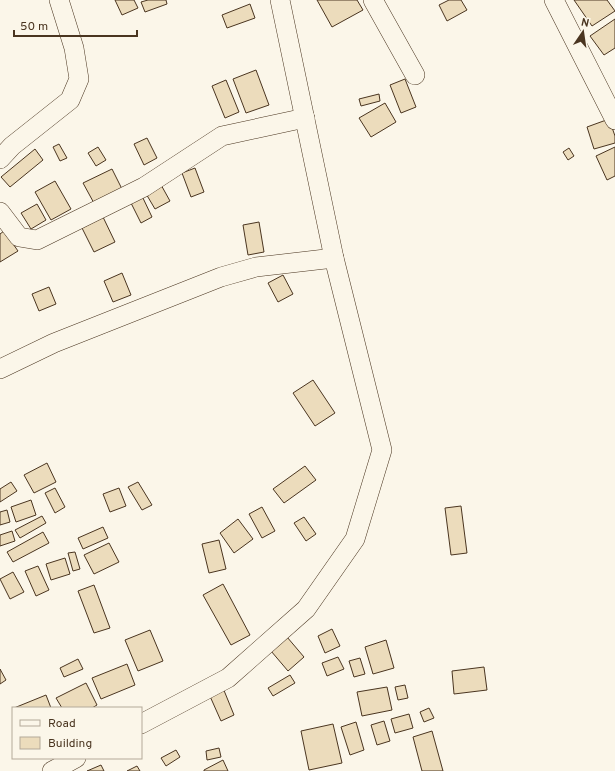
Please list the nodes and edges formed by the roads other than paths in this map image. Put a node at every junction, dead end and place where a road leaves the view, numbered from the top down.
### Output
1 (59, 0) edge
2 (280, 0) edge
3 (373, 0) edge
4 (554, 0) edge
5 (415, 75) dead end
6 (305, 118) junction
7 (615, 120) edge
8 (0, 159) edge
9 (0, 212) edge
10 (334, 258) junction
11 (0, 369) edge
12 (142, 723) edge
13 (74, 759) edge
14 (52, 771) edge

1 - 8 street
2 - 6 street
3 - 5 street
4 - 7 street
6 - 9 street
6 - 10 street
10 - 11 street
10 - 12 street
13 - 14 street

